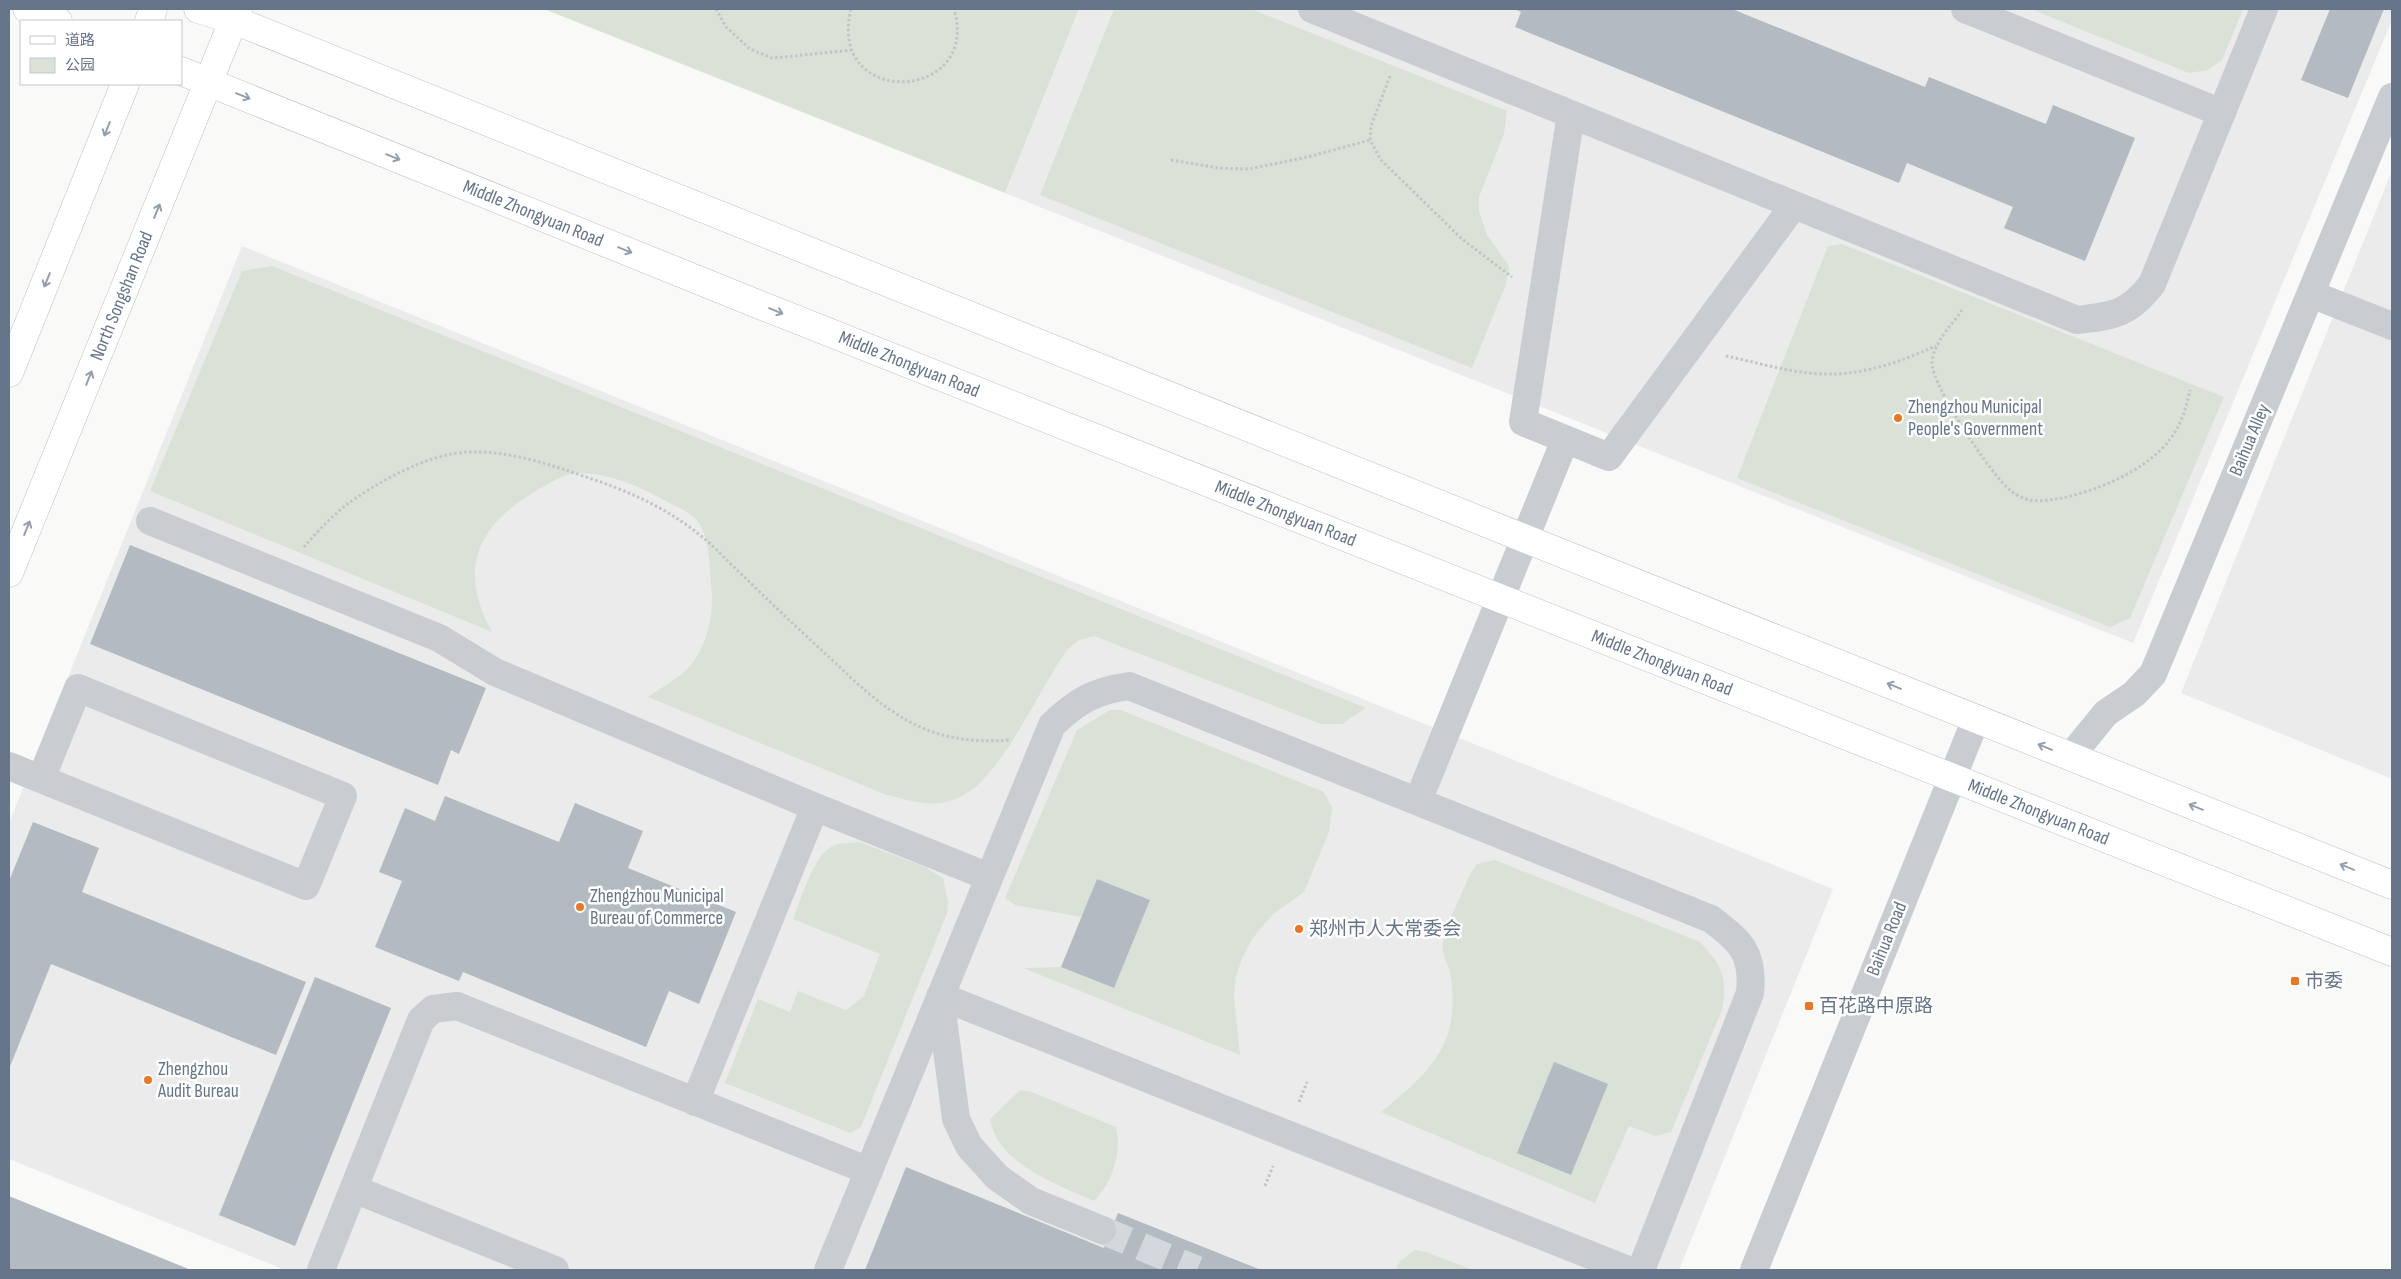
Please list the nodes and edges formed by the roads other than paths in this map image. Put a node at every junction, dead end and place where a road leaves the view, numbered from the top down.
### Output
1 (27, 9) edge
2 (198, 9) edge
3 (1312, 9) edge
4 (1965, 9) edge
5 (2264, 9) edge
6 (236, 14) edge
7 (55, 20) edge
8 (182, 71) edge
9 (209, 82) junction
10 (125, 85) edge
11 (2392, 97) edge
12 (2222, 113) junction
13 (1571, 114) junction
14 (1794, 205) junction
15 (2311, 294) junction
16 (2392, 326) edge
17 (9, 373) edge
18 (1565, 440) junction
19 (150, 522) dead end
20 (1526, 540) junction
21 (9, 573) edge
22 (1502, 598) junction
23 (1976, 719) junction
24 (2070, 757) junction
25 (9, 766) edge
26 (1952, 777) junction
27 (41, 779) junction
28 (1418, 801) junction
29 (815, 807) junction
30 (990, 877) junction
31 (2392, 885) edge
32 (2392, 952) edge
33 (940, 996) junction
34 (695, 1102) junction
35 (869, 1171) junction
36 (354, 1189) junction
37 (1102, 1230) tunnel mouth
38 (1614, 1268) edge
39 (321, 1270) edge
40 (555, 1270) edge
41 (828, 1270) edge
42 (1641, 1270) edge
43 (1754, 1270) edge

1 - 7 main road
2 - 6 main road
3 - 13 street
4 - 12 street
5 - 12 street
6 - 9 main road, North Songshan Road
6 - 20 main road
8 - 9 main road, Middle Zhongyuan Road
21 -> 9 main road, North Songshan Road
9 -> 22 main road, Middle Zhongyuan Road
10 -> 17 main road
11 - 15 street, Baihua Alley
12 - 14 street
13 - 14 street
13 - 18 street
14 - 18 street
15 - 16 street
15 - 24 street, Baihua Alley
18 - 20 street
19 - 29 street
20 - 22 street
23 -> 20 main road
22 - 26 main road, Middle Zhongyuan Road
22 - 28 street
24 -> 23 main road
23 - 26 street, Baihua Road
31 -> 24 main road
25 - 27 street
26 - 32 main road, Middle Zhongyuan Road
26 - 43 street, Baihua Road
27 - 27 street
28 - 30 street
28 - 42 street
29 - 30 street
29 - 34 street
30 - 33 street
33 - 35 street
33 - 37 street
33 - 38 street
34 - 35 street
34 - 36 street
35 - 41 street
36 - 39 street
36 - 40 street

